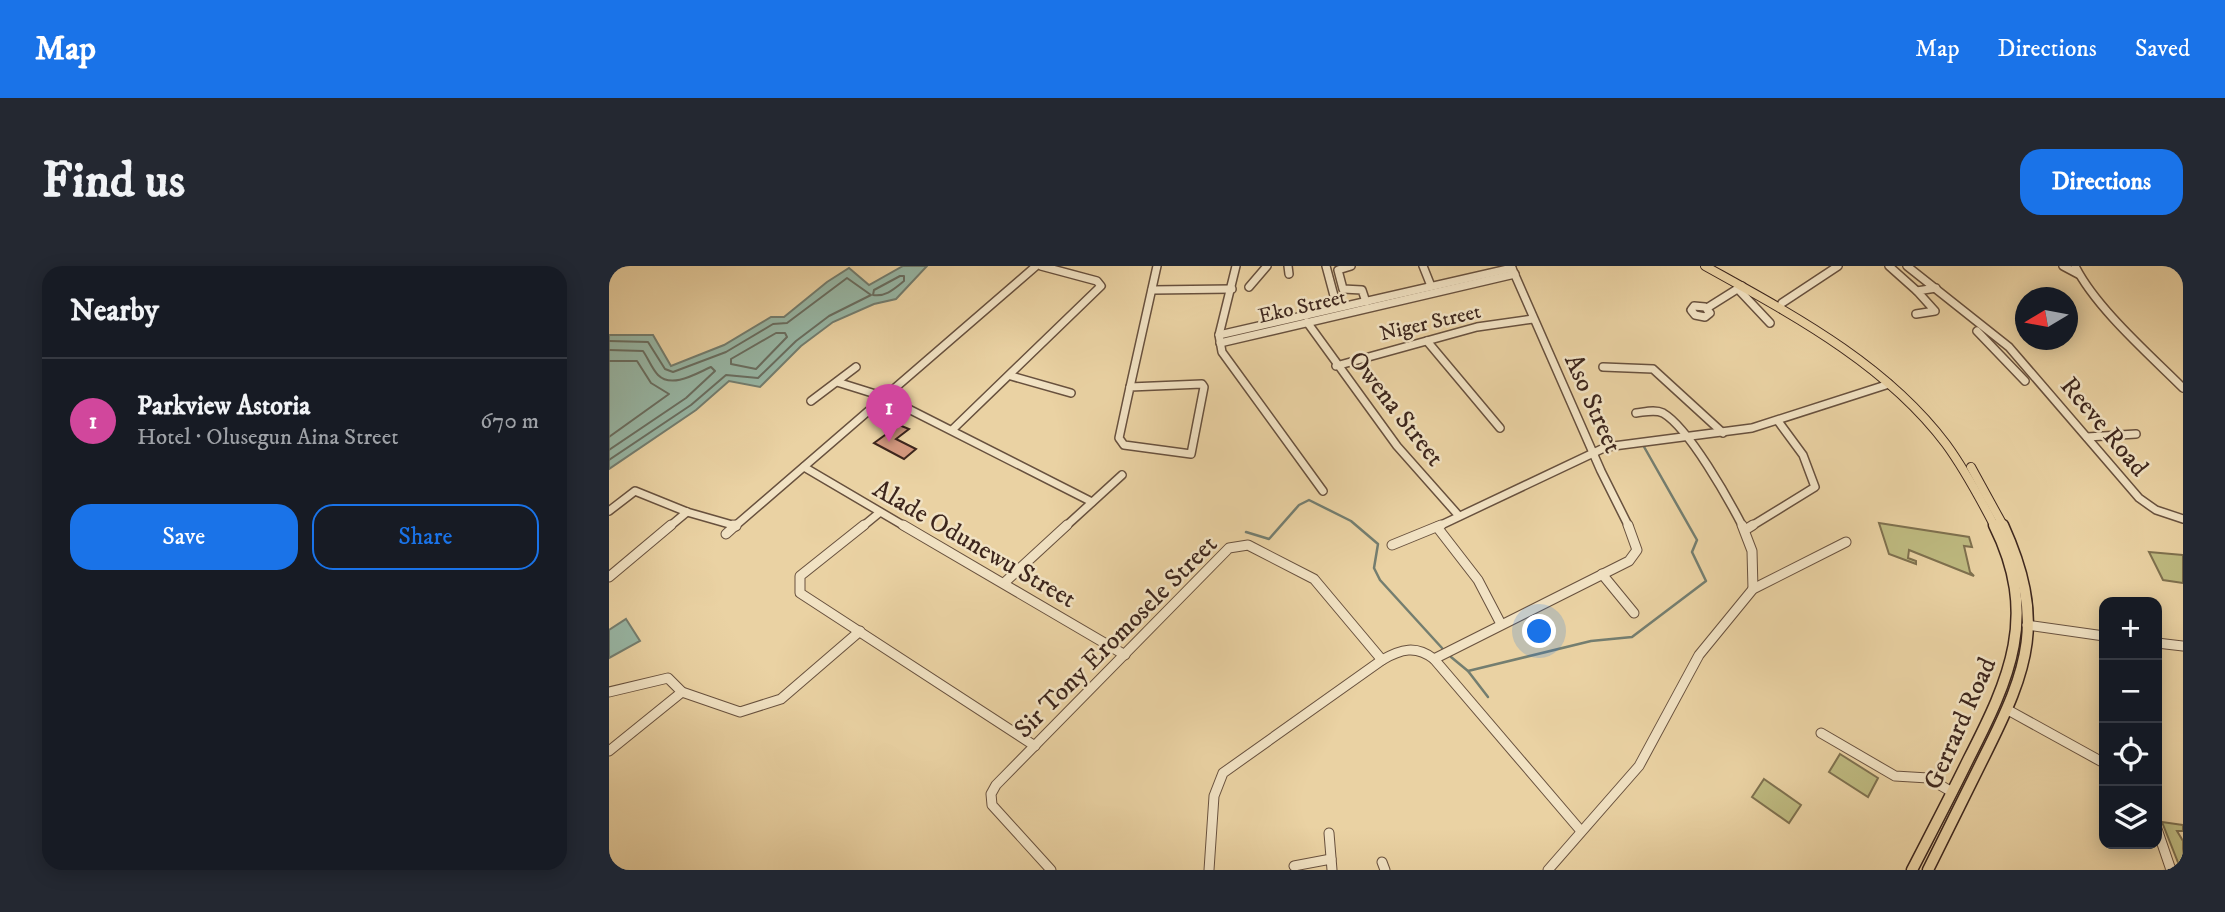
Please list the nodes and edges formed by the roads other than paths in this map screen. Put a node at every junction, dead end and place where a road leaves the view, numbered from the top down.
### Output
1 (1039, 266) edge
2 (1157, 266) edge
3 (1236, 266) edge
4 (1267, 266) edge
5 (1288, 266) edge
6 (1326, 266) edge
7 (1351, 266) edge
8 (1423, 266) edge
9 (1705, 266) edge
10 (1713, 266) edge
11 (1838, 266) edge
12 (1889, 266) edge
13 (1907, 266) edge
14 (2063, 266) edge
15 (2075, 266) edge
16 (1513, 270) edge
17 (1289, 274) dead end
18 (2080, 276) junction
19 (1431, 286) junction
20 (1249, 287) dead end
21 (1740, 288) junction
22 (1936, 288) junction
23 (1231, 289) junction
24 (1152, 290) junction
25 (1917, 291) junction
26 (1366, 302) junction
27 (1782, 303) junction
28 (1337, 307) junction
29 (1707, 308) dead end
30 (1916, 314) dead end
31 (1534, 319) junction
32 (1307, 322) junction
33 (1770, 323) dead end
34 (1977, 331) dead end
35 (1219, 339) junction
36 (1427, 341) junction
37 (2009, 347) junction
38 (1995, 350) junction
39 (1336, 366) junction
40 (856, 367) dead end
41 (1603, 367) dead end
42 (1011, 376) junction
43 (2025, 381) dead end
44 (837, 382) junction
45 (1889, 384) junction
46 (1130, 387) junction
47 (2183, 388) edge
48 (1071, 393) dead end
49 (885, 397) junction
50 (811, 401) dead end
51 (1636, 413) dead end
52 (1778, 421) junction
53 (1500, 428) dead end
54 (953, 430) junction
55 (1723, 433) junction
56 (2136, 434) dead end
57 (1686, 436) junction
58 (2087, 436) junction
59 (1594, 453) junction
60 (804, 467) junction
61 (1122, 475) dead end
62 (1323, 491) dead end
63 (1092, 502) junction
64 (609, 511) edge
65 (687, 512) junction
66 (879, 513) junction
67 (1459, 516) junction
68 (2183, 519) edge
69 (736, 526) junction
70 (1437, 527) junction
71 (1745, 530) junction
72 (726, 534) dead end
73 (1846, 542) dead end
74 (1392, 545) dead end
75 (1602, 574) junction
76 (609, 578) edge
77 (1004, 583) junction
78 (1753, 589) junction
79 (1634, 613) dead end
80 (1501, 625) junction
81 (2028, 625) junction
82 (860, 631) junction
83 (2099, 635) edge
84 (2162, 644) edge
85 (2183, 646) edge
86 (1125, 655) junction
87 (1434, 659) junction
88 (1383, 660) junction
89 (609, 692) edge
90 (682, 692) junction
91 (2008, 709) junction
92 (1821, 733) dead end
93 (1035, 746) junction
94 (609, 751) edge
95 (2099, 760) edge
96 (1952, 792) junction
97 (1581, 831) junction
98 (1329, 833) dead end
99 (2162, 843) edge
100 (1331, 864) edge
101 (1294, 866) dead end
102 (1051, 870) edge
103 (1209, 870) edge
104 (1548, 870) edge
105 (1912, 870) edge
106 (1928, 870) edge
107 (2172, 870) edge

1 - 42 street
1 - 49 street
2 - 24 street
3 - 23 street
4 - 20 street
5 - 17 street
6 - 28 street
7 - 26 street
8 - 19 street
9 - 21 main road, Gerrard Road
10 - 27 main road
11 - 27 street
12 - 25 street
13 - 22 street, Reeve Road
14 - 18 street
15 - 18 street
16 - 19 street, Eko Street
16 - 31 street, Aso Street
16 - 32 street, Eko Street
18 - 47 street
19 - 26 street, Eko Street
21 - 29 street
21 - 33 street
21 - 45 main road, Gerrard Road
22 - 25 street
22 - 37 street, Reeve Road
23 - 24 street
23 - 35 street
24 - 46 street
25 - 30 street
26 - 28 street, Eko Street
27 - 81 main road
28 - 35 street, Eko Street
31 - 36 street, Niger Street
31 - 59 street, Aso Street
32 - 35 street, Eko Street
32 - 39 street, Owena Street
34 - 38 street
35 - 62 street
36 - 39 street, Niger Street
36 - 53 street
37 - 38 street
37 - 58 street, Reeve Road
38 - 43 street
39 - 67 street, Owena Street
40 - 44 street
41 - 55 street
42 - 48 street
42 - 54 street
44 - 49 street
44 - 50 street
45 - 52 street
45 - 96 main road, Gerrard Road
46 - 46 street
49 - 54 street
49 - 60 street
51 - 57 street
52 - 55 street
52 - 71 street
54 - 63 street
55 - 57 street
56 - 58 street
57 - 59 street
57 - 71 street
58 - 68 street, Reeve Road
59 - 67 street
59 - 75 street, Aso Street
60 - 66 street, Alade Odunewu Street
60 - 69 street
61 - 63 street
63 - 77 street
64 - 65 street
65 - 69 street
65 - 76 street
66 - 77 street, Alade Odunewu Street
66 - 82 street
67 - 70 street
69 - 72 street
70 - 74 street
70 - 80 street
71 - 78 street
73 - 78 street
75 - 79 street
75 - 80 street
77 - 86 street, Alade Odunewu Street
78 - 97 street
80 - 87 street
81 - 83 street
81 - 91 main road
82 - 90 street
82 - 93 street
84 - 85 street
86 - 88 street, Sir Tony Eromosele Street
86 - 93 street, Sir Tony Eromosele Street
87 - 88 street
87 - 97 street
88 - 103 street
89 - 90 street
90 - 94 street
91 - 95 street
91 - 106 main road
92 - 96 street
93 - 102 street, Sir Tony Eromosele Street
96 - 105 main road, Gerrard Road
97 - 104 street
98 - 100 street
99 - 107 street
100 - 101 street

